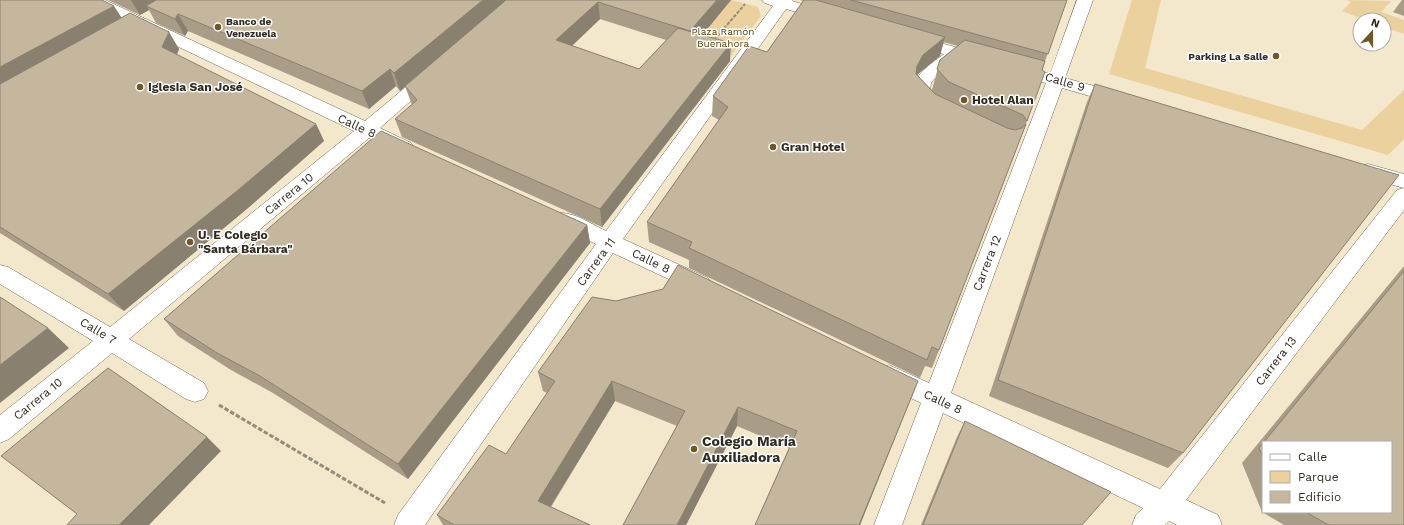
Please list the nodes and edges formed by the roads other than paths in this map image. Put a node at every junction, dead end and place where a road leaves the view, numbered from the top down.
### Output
1 (92, 0) edge
2 (1085, 0) edge
3 (780, 1) edge
4 (161, 12) edge
5 (843, 21) edge
6 (134, 27) junction
7 (896, 36) edge
8 (956, 53) junction
9 (443, 65) edge
10 (1056, 80) junction
11 (1140, 104) edge
12 (950, 115) edge
13 (367, 130) junction
14 (424, 156) edge
15 (1351, 166) edge
16 (1404, 181) edge
17 (1404, 195) edge
18 (546, 212) edge
19 (610, 241) junction
20 (0, 273) edge
21 (717, 293) edge
22 (111, 339) junction
23 (872, 368) edge
24 (195, 391) road end
25 (936, 399) junction
26 (0, 430) edge
27 (1165, 505) junction
28 (414, 523) edge
29 (888, 525) edge
30 (1146, 525) edge
31 (1208, 525) edge

1 - 6 street, Calle 8
2 - 10 street, Carrera 12
3 - 5 street
3 - 19 street, Carrera 11
4 - 6 street
6 - 13 street, Calle 8
7 - 8 street, Calle 9
8 - 10 street, Calle 9
8 - 12 street
9 - 13 street, Carrera 10
10 - 11 street, Calle 9
10 - 25 street, Carrera 12
13 - 14 street, Calle 8
13 - 22 street, Carrera 10
15 - 16 street
17 - 27 street, Carrera 13
18 - 19 street, Calle 8
19 - 21 street, Calle 8
19 - 28 street, Carrera 11
20 - 22 street, Calle 7
22 - 24 street, Calle 7
22 - 26 street, Carrera 10
23 - 25 street, Calle 8
25 - 27 street, Calle 8
25 - 29 street, Carrera 12
27 - 30 street, Carrera 13
27 - 31 street, Calle 8

